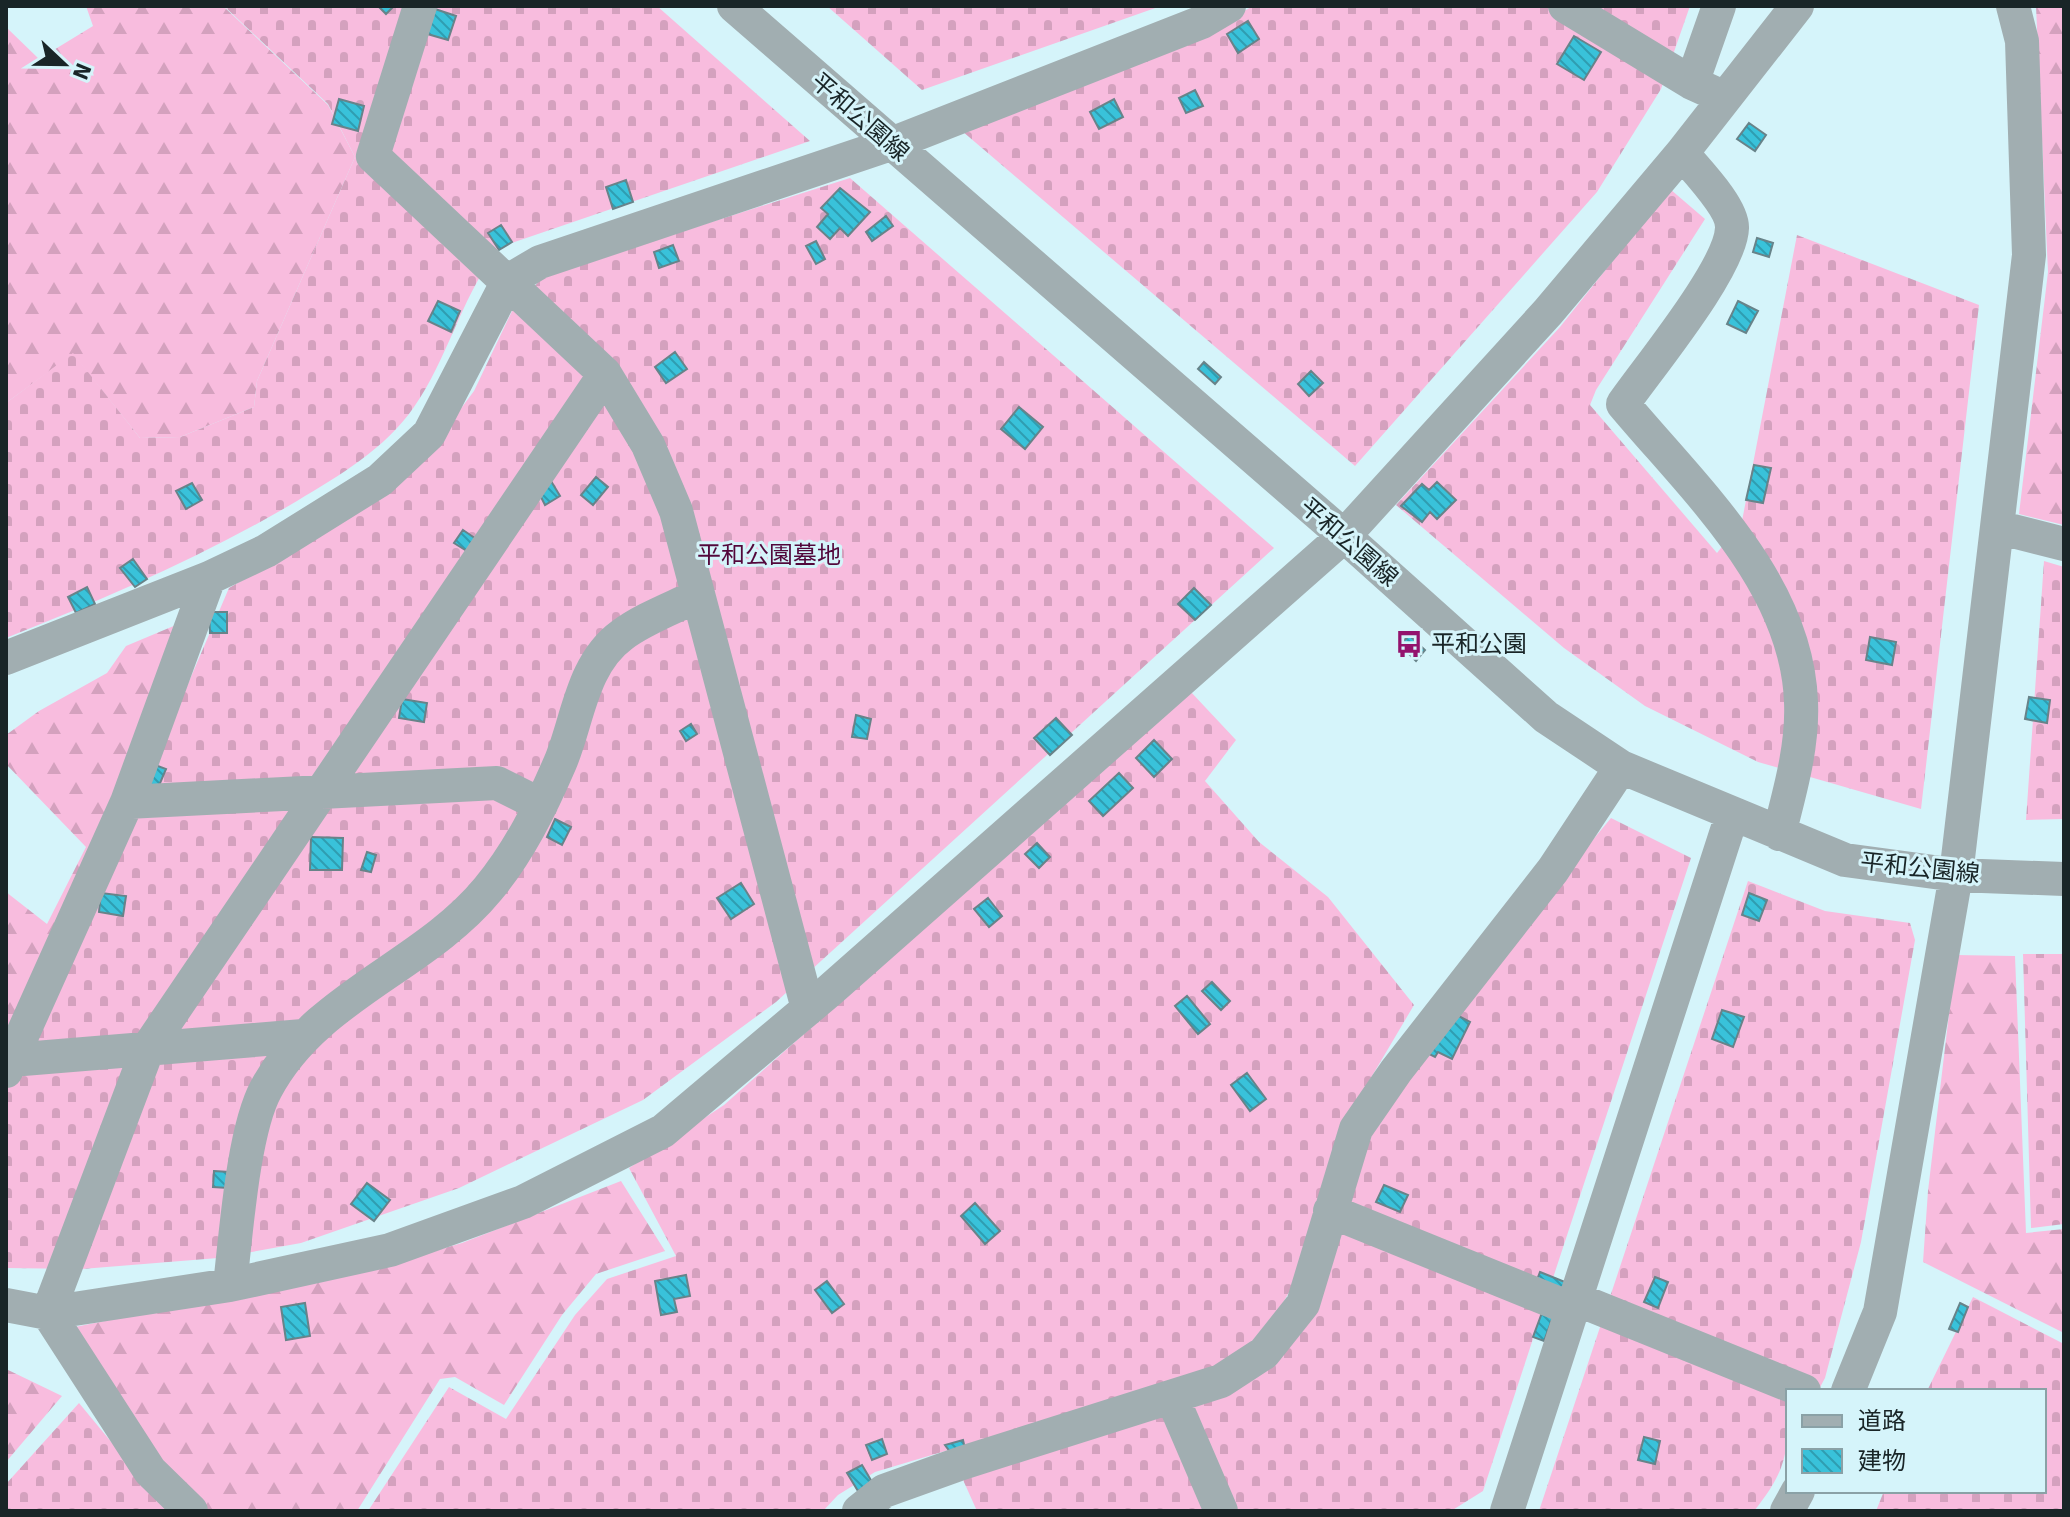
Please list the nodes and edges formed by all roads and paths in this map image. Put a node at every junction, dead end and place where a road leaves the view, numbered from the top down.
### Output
1 (420, 6) edge
2 (1229, 6) edge
3 (1565, 6) edge
4 (1719, 6) edge
5 (1797, 6) edge
6 (2013, 6) edge
7 (746, 9) edge
8 (1692, 83) junction
9 (1723, 97) junction
10 (891, 144) junction
11 (1682, 153) junction
12 (508, 281) junction
13 (605, 374) junction
14 (1997, 527) junction
15 (1344, 536) junction
16 (2064, 544) edge
17 (209, 578) junction
18 (697, 596) junction
19 (6, 658) edge
20 (1621, 767) junction
21 (321, 792) junction
22 (127, 802) junction
23 (541, 805) junction
24 (1732, 815) junction
25 (1779, 834) junction
26 (1956, 875) junction
27 (2064, 879) edge
28 (808, 1009) junction
29 (303, 1036) junction
30 (148, 1048) junction
31 (9, 1065) edge
32 (1330, 1211) junction
33 (230, 1285) junction
34 (1574, 1304) junction
35 (6, 1305) edge
36 (48, 1313) junction
37 (1799, 1389) edge
38 (1849, 1389) edge
39 (1172, 1397) junction
40 (1797, 1493) edge
41 (191, 1511) edge
42 (859, 1511) edge
43 (1221, 1511) edge
44 (1507, 1511) edge
45 (1787, 1511) edge

1 - 12 street
2 - 10 street
3 - 8 street
4 - 8 street
5 - 9 street
6 - 14 street
7 - 10 street, 平和公園線
8 - 9 street
9 - 11 street
10 - 12 street
10 - 15 street, 平和公園線
11 - 15 street
11 - 25 street
12 - 13 street
12 - 17 street
13 - 18 street
13 - 21 street
14 - 16 street
14 - 26 street
15 - 20 street, 平和公園線
15 - 28 street
17 - 19 street
17 - 22 street
18 - 23 street
18 - 28 street
20 - 24 street, 平和公園線
20 - 32 street
21 - 22 street
21 - 23 street
21 - 30 street
22 - 31 street
23 - 29 street
24 - 25 street, 平和公園線
24 - 34 street
25 - 26 street, 平和公園線
26 - 27 street, 平和公園線
26 - 38 street
28 - 33 street
29 - 30 street
29 - 33 street
30 - 31 street
30 - 36 street
32 - 34 street
32 - 39 street
33 - 36 street
34 - 37 street
34 - 44 street
35 - 36 street
36 - 41 street
39 - 42 street
39 - 43 street
40 - 45 street

